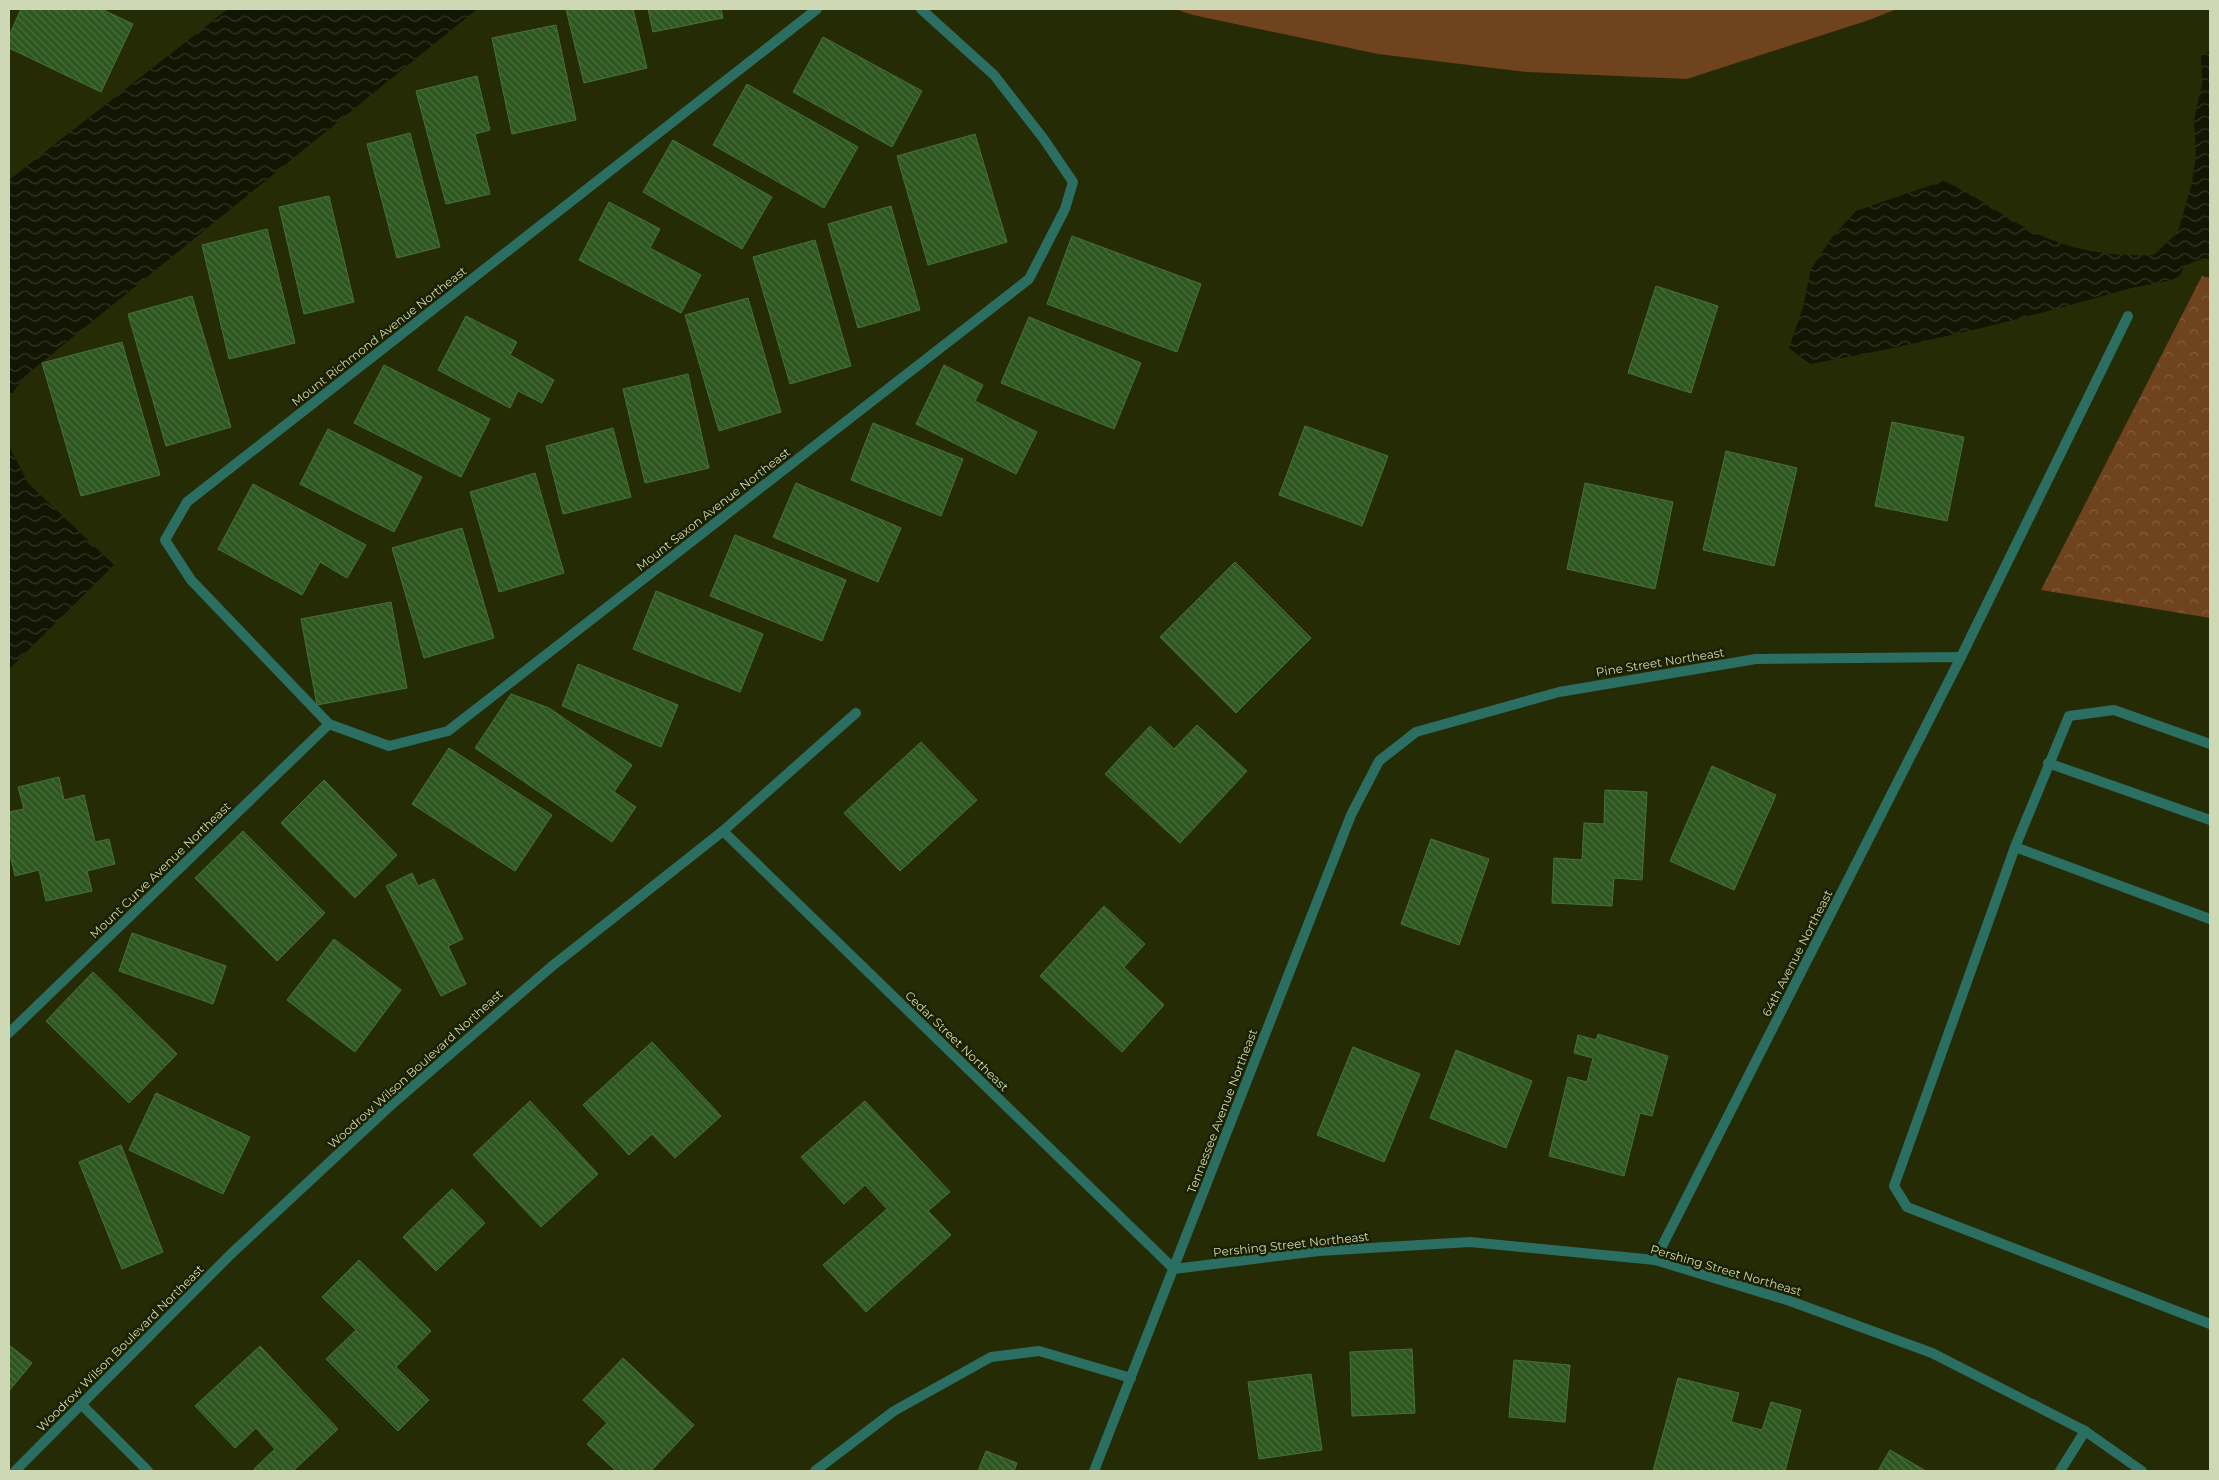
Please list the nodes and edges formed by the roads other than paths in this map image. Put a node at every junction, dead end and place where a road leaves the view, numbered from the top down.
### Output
1 (816, 9) edge
2 (921, 9) edge
3 (2128, 316) dead end
4 (1961, 657) junction
5 (856, 713) dead end
6 (330, 724) junction
7 (2210, 744) edge
8 (1379, 761) joint
9 (2048, 764) junction
10 (2210, 820) edge
11 (723, 831) junction
12 (2015, 847) junction
13 (2210, 919) edge
14 (9, 1033) edge
15 (1655, 1260) junction
16 (1174, 1269) junction
17 (2210, 1324) edge
18 (1131, 1378) junction
19 (82, 1405) junction
20 (2085, 1431) junction
21 (15, 1471) edge
22 (148, 1471) edge
23 (815, 1471) edge
24 (1094, 1471) edge
25 (2060, 1471) edge
26 (2142, 1471) edge

1 - 6 street, Mount Richmond Avenue Northeast
2 - 6 street, Mount Saxon Avenue Northeast
3 - 4 street, 64th Avenue Northeast
4 - 8 street, Pine Street Northeast
4 - 15 street, 64th Avenue Northeast
5 - 11 street, Woodrow Wilson Boulevard Northeast
6 - 14 street, Mount Curve Avenue Northeast
7 - 9 street
8 - 16 street, Tennessee Avenue Northeast
9 - 10 street
9 - 12 street
11 - 16 street, Cedar Street Northeast
11 - 19 street, Woodrow Wilson Boulevard Northeast
12 - 13 street
12 - 17 street
15 - 16 street, Pershing Street Northeast
15 - 20 street, Pershing Street Northeast
16 - 18 street, Tennessee Avenue Northeast
18 - 23 street
18 - 24 street, Tennessee Avenue Northeast
19 - 21 street, Woodrow Wilson Boulevard Northeast
19 - 22 street
20 - 25 street
20 - 26 street, Pershing Street Northeast

